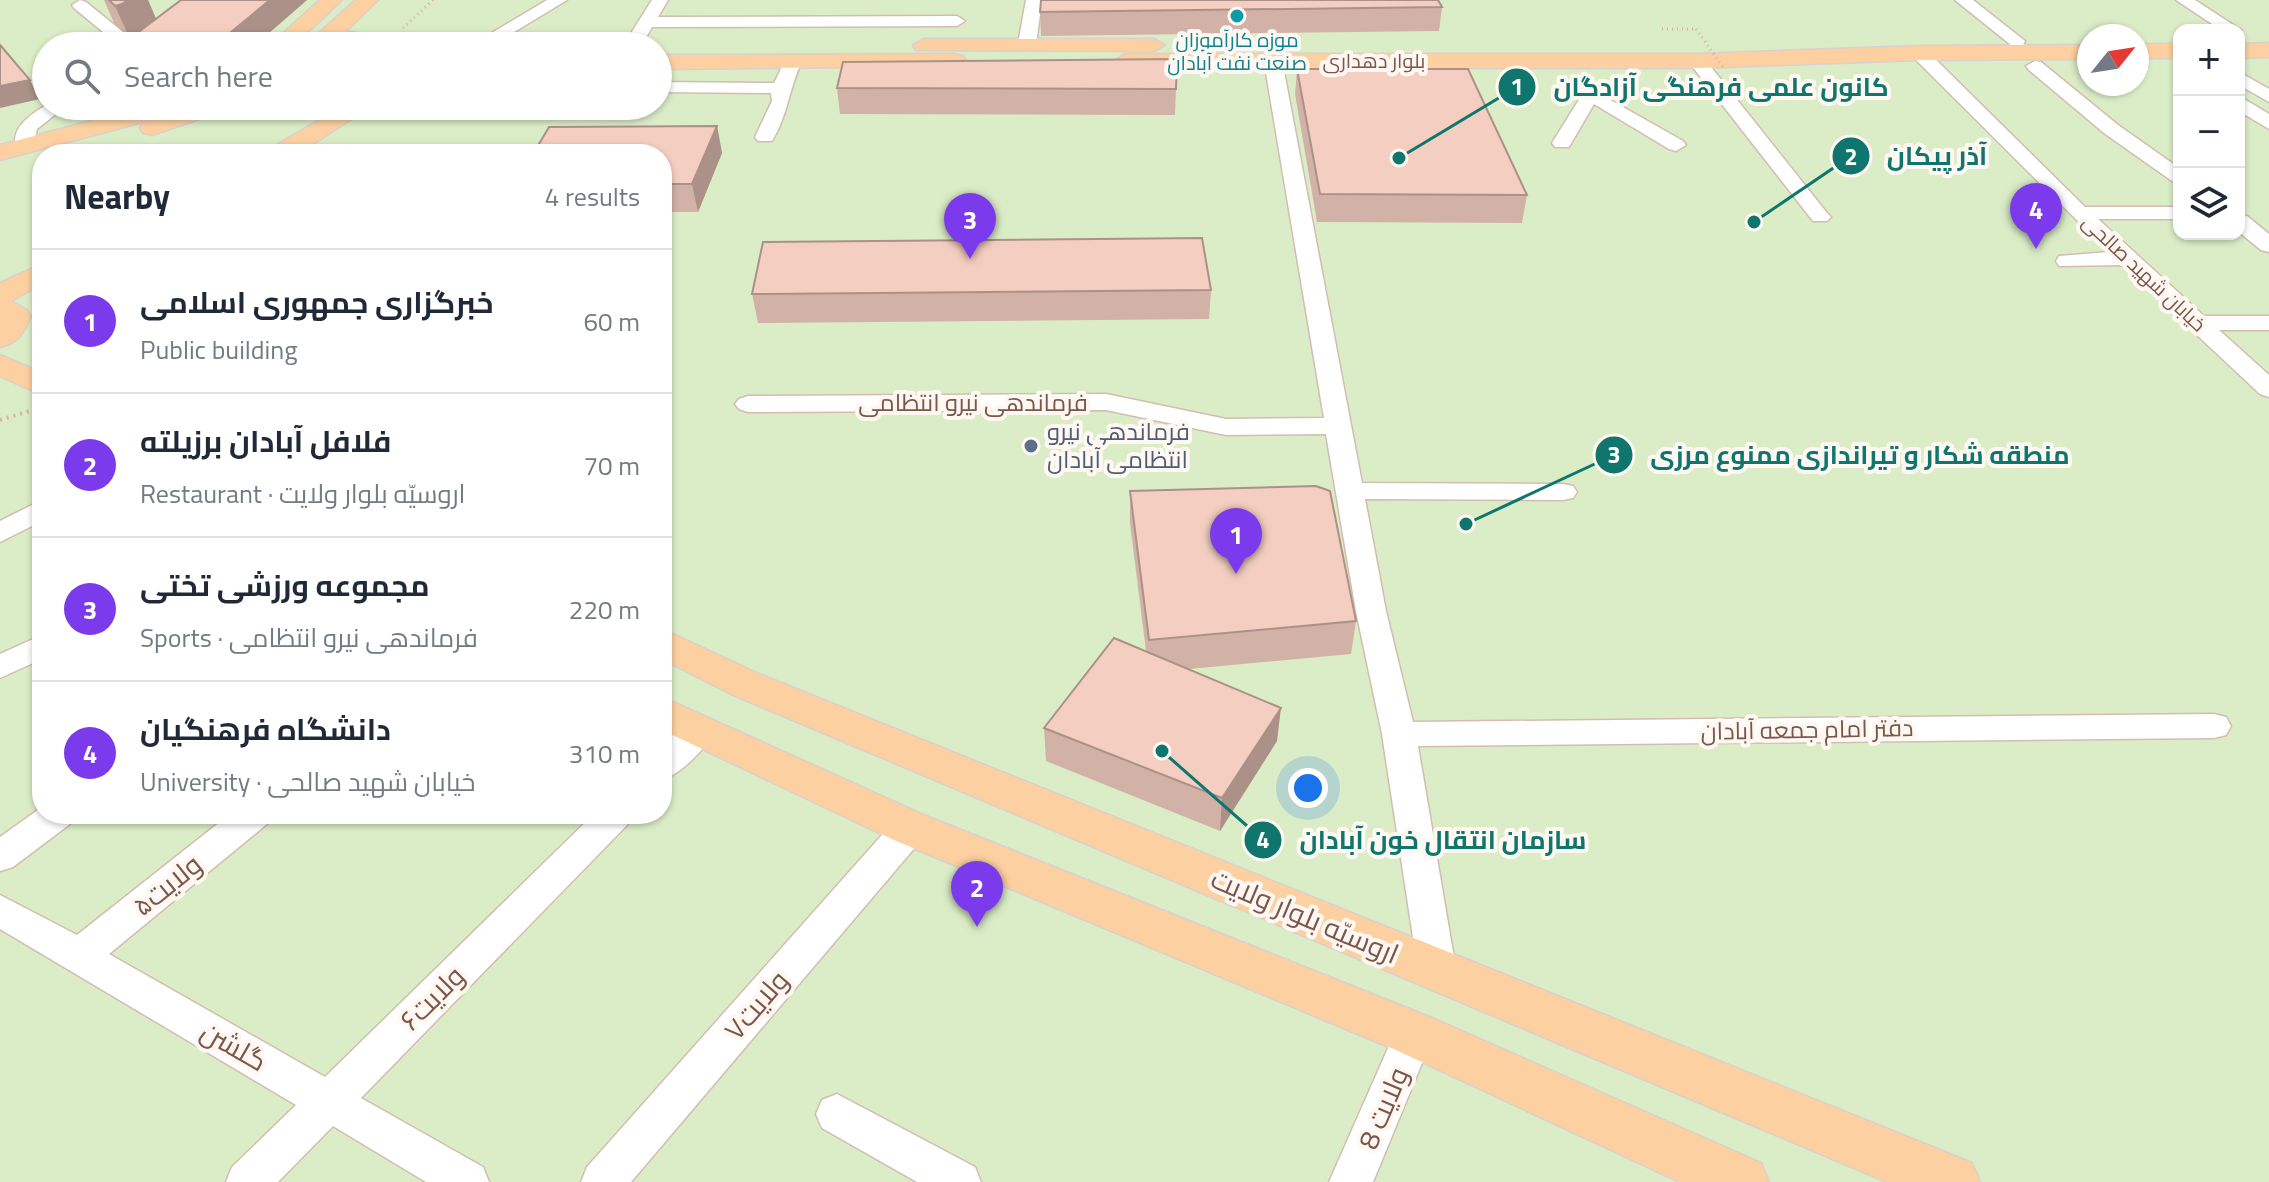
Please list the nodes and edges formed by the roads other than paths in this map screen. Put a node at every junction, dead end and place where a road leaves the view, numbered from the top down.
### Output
1 (332, 0) edge
2 (368, 0) edge
3 (559, 0) edge
4 (660, 0) edge
5 (813, 0) edge
6 (1034, 0) edge
7 (1963, 0) edge
8 (2184, 0) edge
9 (80, 5) dead end
10 (957, 21) dead end
11 (647, 22) junction
12 (2223, 24) edge
13 (800, 28) junction
14 (114, 32) edge
15 (296, 32) edge
16 (334, 32) edge
17 (503, 32) edge
18 (641, 32) edge
19 (2017, 41) junction
20 (2077, 41) edge
21 (2149, 41) edge
22 (2173, 41) edge
23 (2245, 41) edge
24 (2269, 41) edge
25 (1027, 44) junction
26 (672, 49) edge
27 (2269, 50) edge
28 (2149, 51) edge
29 (2173, 51) edge
30 (2245, 51) edge
31 (2077, 52) edge
32 (1542, 53) junction
33 (1919, 53) junction
34 (723, 54) junction
35 (1488, 54) junction
36 (672, 60) edge
37 (793, 61) junction
38 (1273, 61) junction
39 (1697, 61) junction
40 (1580, 62) junction
41 (2035, 66) dead end
42 (2245, 81) edge
43 (672, 87) edge
44 (780, 88) junction
45 (1591, 94) junction
46 (2269, 97) edge
47 (2245, 106) edge
48 (35, 120) edge
49 (133, 120) edge
50 (174, 120) edge
51 (336, 120) edge
52 (2269, 123) edge
53 (765, 137) dead end
54 (1562, 143) dead end
55 (62, 144) edge
56 (80, 144) edge
57 (296, 144) edge
58 (1676, 145) dead end
59 (32, 147) edge
60 (0, 153) edge
61 (32, 153) edge
62 (32, 154) edge
63 (0, 166) edge
64 (2173, 173) edge
65 (2079, 213) junction
66 (2173, 213) edge
67 (2245, 213) edge
68 (2269, 213) edge
69 (1820, 217) dead end
70 (2245, 226) edge
71 (2269, 245) edge
72 (2128, 258) junction
73 (2067, 261) dead end
74 (32, 289) edge
75 (32, 309) edge
76 (12, 320) edge
77 (2198, 323) junction
78 (2269, 323) edge
79 (0, 364) edge
80 (32, 380) edge
81 (2269, 389) edge
82 (748, 404) dead end
83 (1339, 426) junction
84 (1350, 491) junction
85 (1563, 492) dead end
86 (32, 515) edge
87 (0, 533) edge
88 (672, 647) edge
89 (32, 651) edge
90 (0, 667) edge
91 (745, 684) junction
92 (817, 713) junction
93 (680, 722) edge
94 (2214, 726) dead end
95 (1399, 734) junction
96 (672, 742) edge
97 (770, 761) junction
98 (45, 824) edge
99 (243, 824) edge
100 (606, 824) edge
101 (910, 828) junction
102 (0, 857) edge
103 (0, 910) edge
104 (79, 956) junction
105 (1437, 970) junction
106 (1414, 1034) junction
107 (329, 1102) junction
108 (837, 1114) dead end
109 (1668, 1167) edge
110 (248, 1182) edge
111 (467, 1182) edge
112 (603, 1182) edge
113 (959, 1182) edge
114 (1351, 1182) edge
115 (1741, 1182) edge
116 (1952, 1182) edge

1 - 15 main road
2 - 16 main road
3 - 17 street
4 - 11 street
5 - 13 street
6 - 25 street
7 - 19 street
8 - 12 street
9 - 14 street
10 - 13 street
11 - 13 street
11 - 18 street
19 - 20 main road, بلوار دهداری
19 - 32 main road, بلوار دهداری
21 - 22 main road
23 - 24 main road
25 - 34 main road, بلوار دهداری
25 - 35 main road, بلوار دهداری
26 - 34 main road, بلوار دهداری
27 - 30 main road
28 - 29 main road
31 - 33 main road, بلوار دهداری
32 - 35 main road, بلوار دهداری
32 - 40 main road, بلوار دهداری
33 - 39 main road, بلوار دهداری
33 - 65 street, خیابان شهید صالحی
34 - 36 main road, بلوار دهداری
34 - 37 main road, بلوار دهداری
35 - 38 main road, بلوار دهداری
37 - 38 main road, بلوار دهداری
37 - 44 street
38 - 83 street
39 - 40 main road, بلوار دهداری
39 - 69 street
40 - 45 street
41 - 64 street
42 - 46 street
43 - 44 street
44 - 53 street
45 - 54 street
45 - 58 street
47 - 52 street
48 - 59 street
49 - 55 main road
50 - 56 main road
51 - 57 main road
60 - 61 main road
62 - 63 main road
65 - 66 street
65 - 72 street, خیابان شهید صالحی
67 - 68 street
70 - 71 street
72 - 73 street
72 - 77 street, خیابان شهید صالحی
74 - 76 main road
75 - 76 main road
77 - 78 street
77 - 81 street, خیابان شهید صالحی
79 - 80 main road
82 - 83 street, فرماندهی نیرو انتظامی
83 - 84 street
84 - 85 street
84 - 95 street
86 - 87 street
88 - 91 main road, اروسیّه بلوار ولایت
89 - 90 street
91 - 92 main road, اروسیّه بلوار ولایت
91 - 93 main road
92 - 97 main road
92 - 105 main road, اروسیّه بلوار ولایت
93 - 96 street
93 - 97 main road
94 - 95 street, دفتر امام جمعه آبادان
95 - 105 street
97 - 101 main road
98 - 102 street
99 - 104 street, ولایت۵
100 - 107 street, ولایت۶
101 - 106 main road
101 - 112 street, ولایت۷
103 - 104 street, گلشن
104 - 107 street, گلشن
105 - 116 main road, اروسیّه بلوار ولایت
106 - 109 main road
106 - 114 street, ولایت 8
107 - 110 street, ولایت۶
107 - 111 street, گلشن
108 - 113 street
109 - 115 main road

